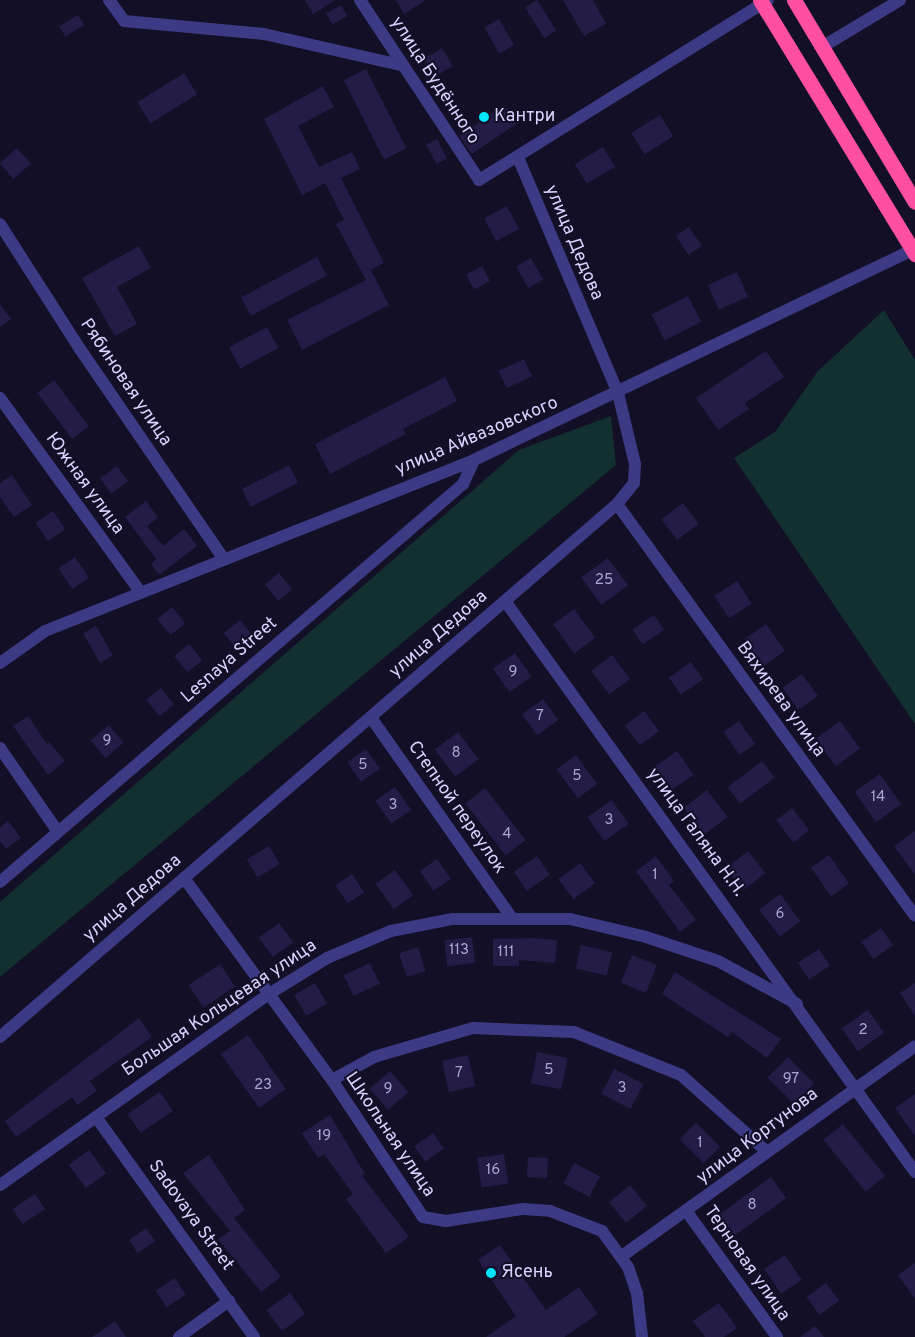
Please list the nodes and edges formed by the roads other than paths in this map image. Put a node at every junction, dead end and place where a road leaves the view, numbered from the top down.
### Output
1 (109, 0) edge
2 (360, 0) edge
3 (794, 0) edge
4 (900, 0) edge
5 (763, 1) edge
6 (822, 47) junction
7 (401, 65) junction
8 (518, 157) junction
9 (915, 202) edge
10 (0, 224) edge
11 (914, 252) edge
12 (618, 394) junction
13 (0, 398) edge
14 (474, 460) junction
15 (617, 504) junction
16 (224, 559) junction
17 (139, 590) junction
18 (505, 601) junction
19 (0, 663) edge
20 (372, 718) junction
21 (0, 748) edge
22 (58, 832) junction
23 (184, 878) junction
24 (0, 882) edge
25 (915, 916) edge
26 (512, 918) junction
27 (268, 994) junction
28 (797, 1004) junction
29 (0, 1037) edge
30 (915, 1046) edge
31 (332, 1080) junction
32 (856, 1086) junction
33 (96, 1117) junction
34 (768, 1152) junction
35 (915, 1172) edge
36 (0, 1185) edge
37 (687, 1212) junction
38 (622, 1256) junction
39 (229, 1302) junction
40 (179, 1337) edge
41 (254, 1337) edge
42 (642, 1337) edge
43 (777, 1337) edge

1 - 7 street
2 - 7 street, улица Будённого
3 - 6 highway
4 - 6 street
5 - 8 street
5 - 11 highway
6 - 9 highway
7 - 8 street, улица Будённого
8 - 12 street, улица Дедова
10 - 16 street, Рябиновая улица
11 - 12 street, улица Айвазовского
12 - 14 street, улица Айвазовского
12 - 15 street, улица Дедова
13 - 17 street, Южная улица
14 - 16 street, улица Айвазовского
14 - 22 street, Lesnaya Street
15 - 18 street, улица Дедова
15 - 25 street, Вяхирева улица
16 - 17 street, улица Айвазовского
17 - 19 street, улица Айвазовского
18 - 20 street, улица Дедова
18 - 28 street, улица Галяна Н.Н.
20 - 23 street, улица Дедова
20 - 26 street, Степной переулок
21 - 22 street
22 - 24 street, Lesnaya Street
23 - 27 street, Школьная улица
23 - 29 street, улица Дедова
26 - 27 street, Большая Кольцевая улица
26 - 28 street, Большая Кольцевая улица
27 - 31 street, Школьная улица
27 - 33 street, Большая Кольцевая улица
28 - 32 street, улица Галяна Н.Н.
30 - 32 street, улица Кортунова
31 - 34 street
31 - 38 street, Школьная улица
32 - 34 street, улица Кортунова
32 - 35 street
33 - 36 street, Большая Кольцевая улица
33 - 39 street, Sadovaya Street
34 - 37 street, улица Кортунова
37 - 38 street, улица Кортунова
37 - 43 street, Терновая улица
38 - 42 street, Школьная улица
39 - 40 street
39 - 41 street, Sadovaya Street

